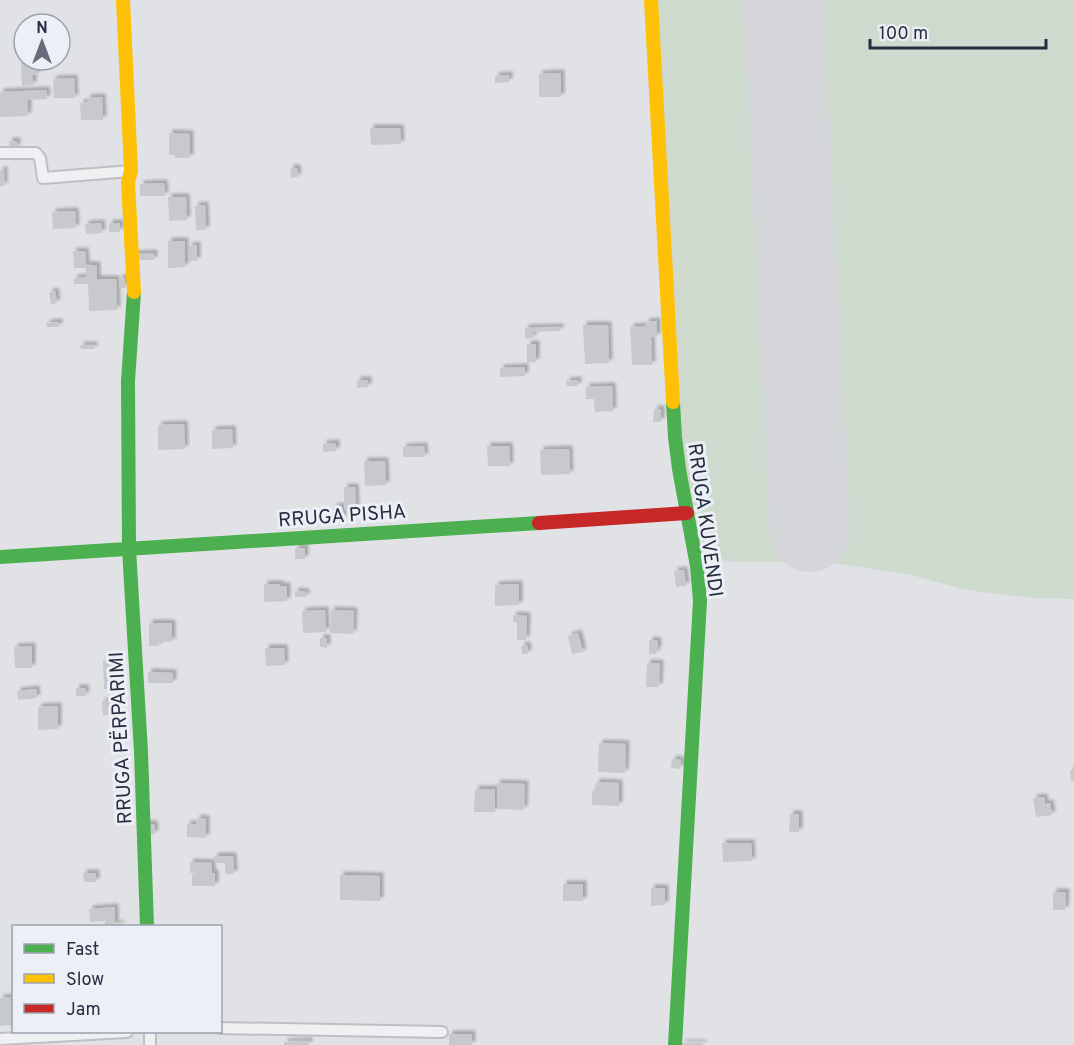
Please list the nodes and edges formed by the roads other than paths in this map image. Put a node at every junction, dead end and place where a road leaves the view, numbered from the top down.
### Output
1 (123, 0) edge
2 (651, 0) edge
3 (0, 153) edge
4 (131, 171) junction
5 (687, 513) junction
6 (129, 549) junction
7 (0, 557) edge
8 (147, 925) edge
9 (222, 1028) edge
10 (442, 1032) dead end
11 (109, 1033) edge
12 (0, 1039) edge
13 (675, 1045) edge

1 - 4 street, RRUGA PËRPARIMI
2 - 5 street, RRUGA KUVENDI
3 - 4 street
4 - 6 street, RRUGA PËRPARIMI
5 - 6 street, RRUGA PISHA
5 - 13 street, RRUGA KUVENDI
6 - 7 street, RRUGA PISHA
6 - 8 street, RRUGA PËRPARIMI
9 - 10 street
11 - 12 street

